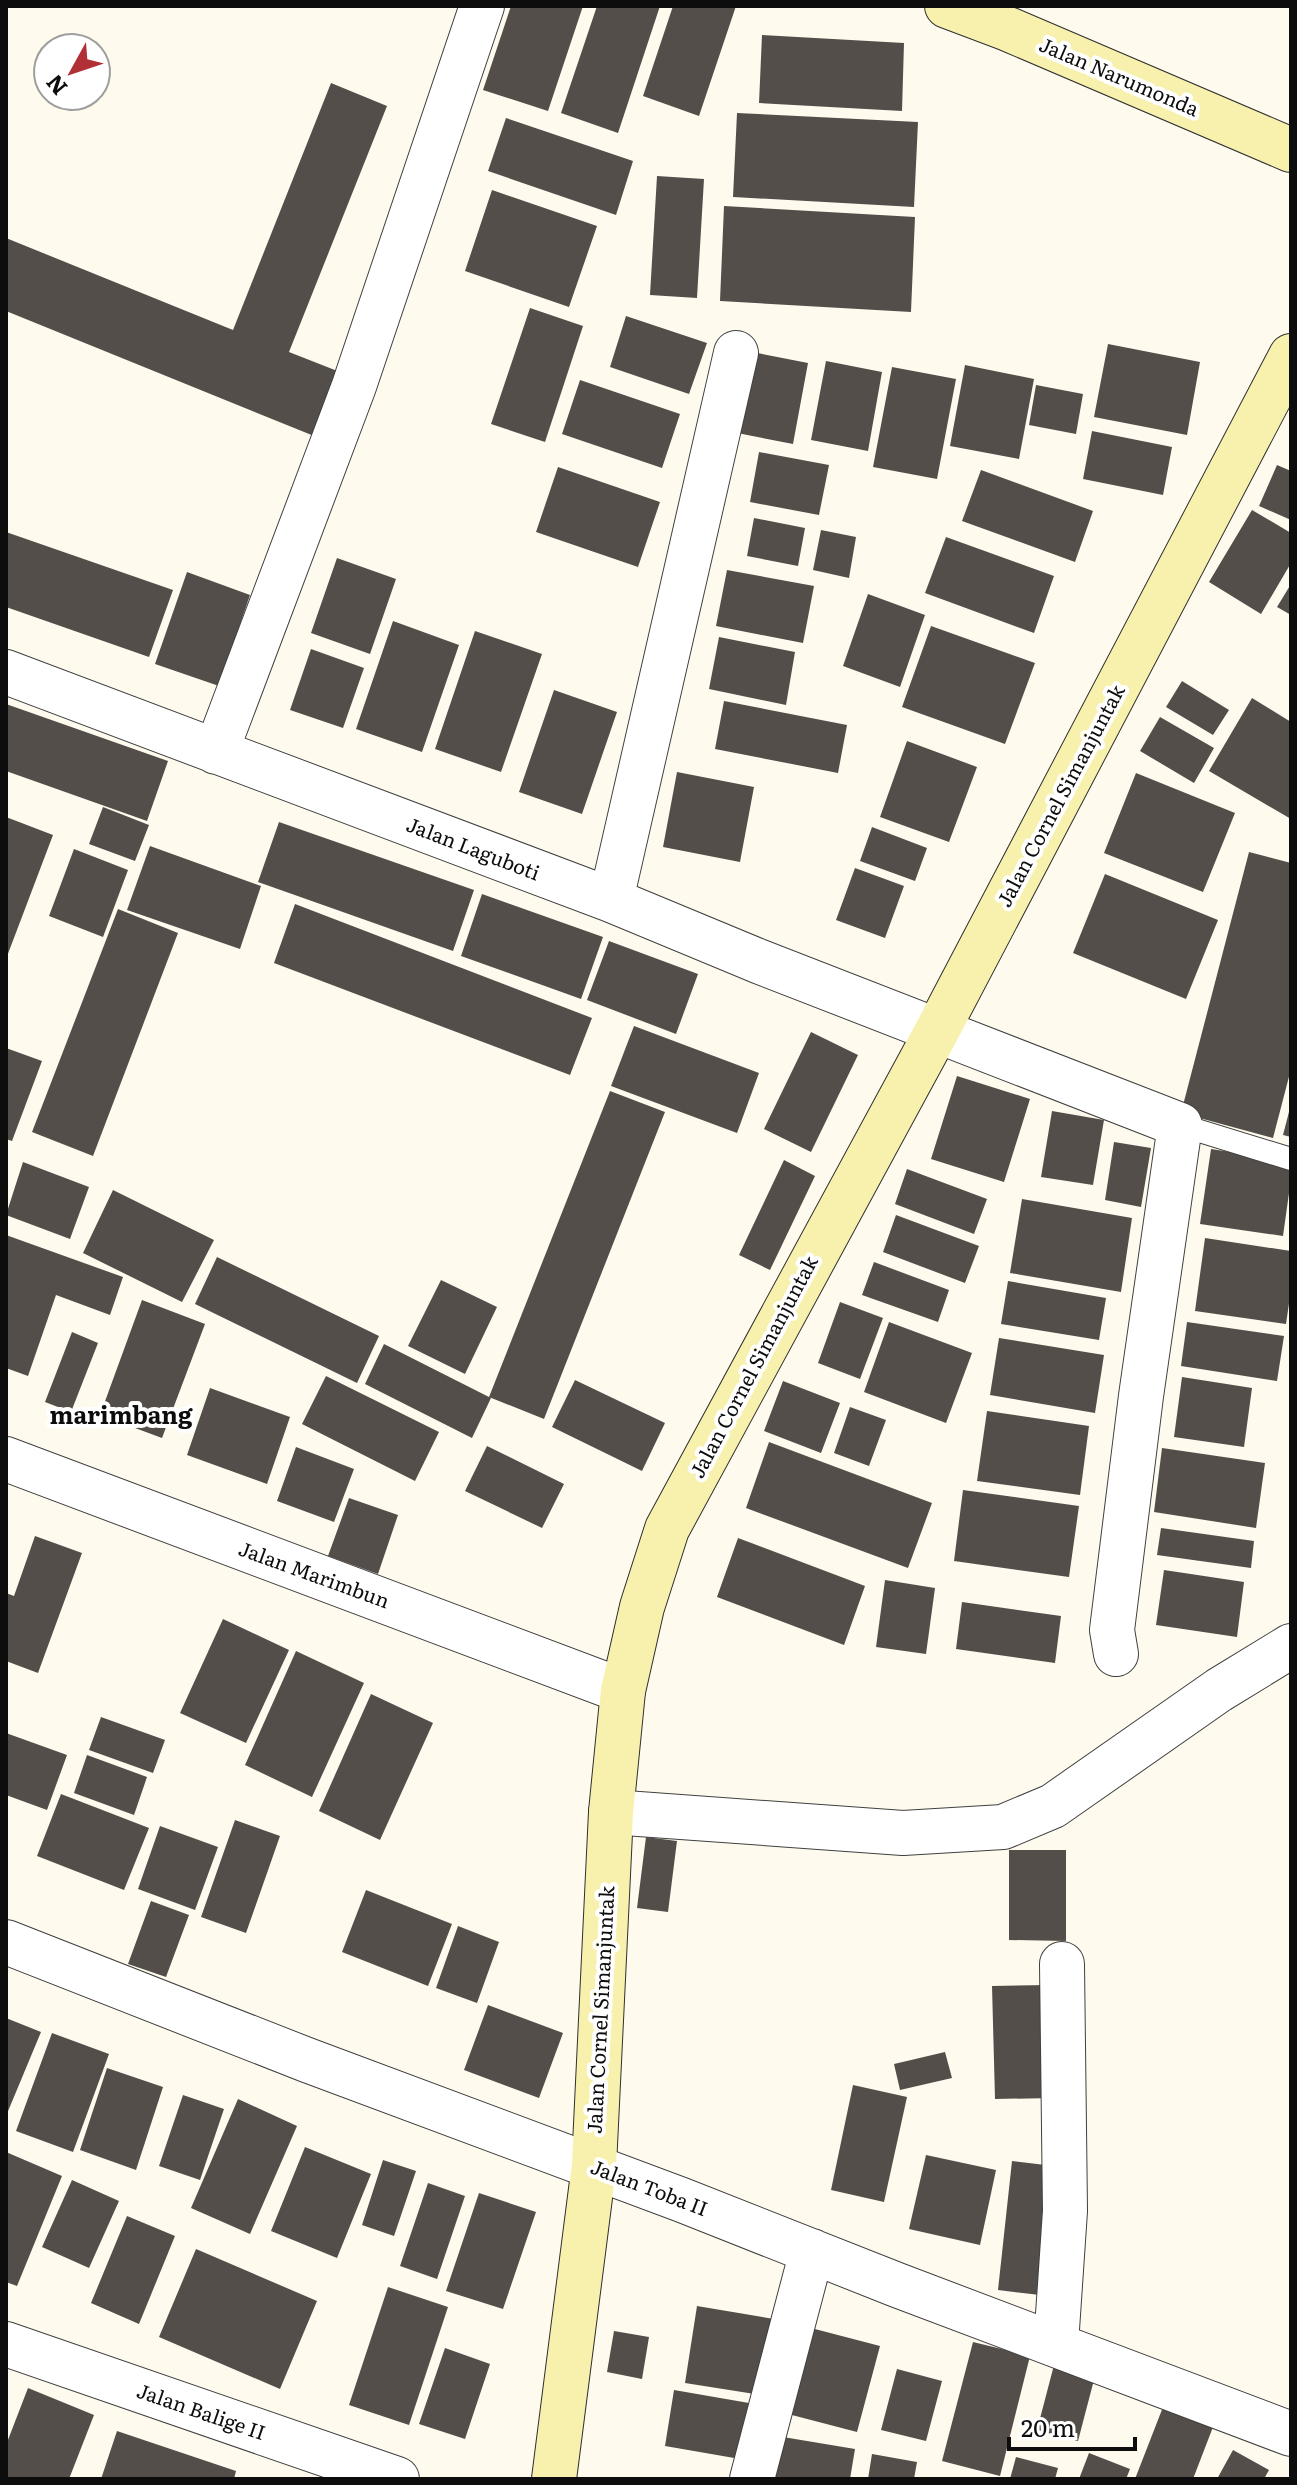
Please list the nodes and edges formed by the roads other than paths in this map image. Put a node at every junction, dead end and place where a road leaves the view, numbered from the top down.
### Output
1 (482, 6) edge
2 (947, 6) edge
3 (1291, 150) edge
4 (736, 353) dead end
5 (1290, 360) edge
6 (6, 672) edge
7 (216, 752) junction
8 (611, 900) junction
9 (937, 1031) junction
10 (1180, 1125) junction
11 (1291, 1159) edge
12 (6, 1459) edge
13 (1291, 1646) edge
14 (1116, 1654) dead end
15 (623, 1691) junction
16 (611, 1812) junction
17 (6, 1942) edge
18 (1062, 1964) dead end
19 (594, 2166) junction
20 (812, 2251) junction
21 (6, 2344) edge
22 (1056, 2344) junction
23 (1291, 2434) edge
24 (397, 2479) edge
25 (554, 2479) edge
26 (752, 2479) edge

1 - 7 street
2 - 3 street, Jalan Narumonda
4 - 8 street
5 - 9 street, Jalan Cornel Simanjuntak
6 - 7 street, Jalan Laguboti
7 - 8 street, Jalan Laguboti
8 - 9 street, Jalan Laguboti
9 - 10 street, Jalan Laguboti
9 - 15 street, Jalan Cornel Simanjuntak
10 - 11 lane
10 - 14 street
12 - 15 street, Jalan Marimbun
13 - 16 street
15 - 16 street, Jalan Cornel Simanjuntak
16 - 19 street, Jalan Cornel Simanjuntak
17 - 19 street, Jalan Toba II
18 - 22 street
19 - 20 street, Jalan Toba II
19 - 25 street, Jalan Cornel Simanjuntak
20 - 22 street, Jalan Toba II
20 - 26 street
21 - 24 street, Jalan Balige II
22 - 23 street, Jalan Toba II

